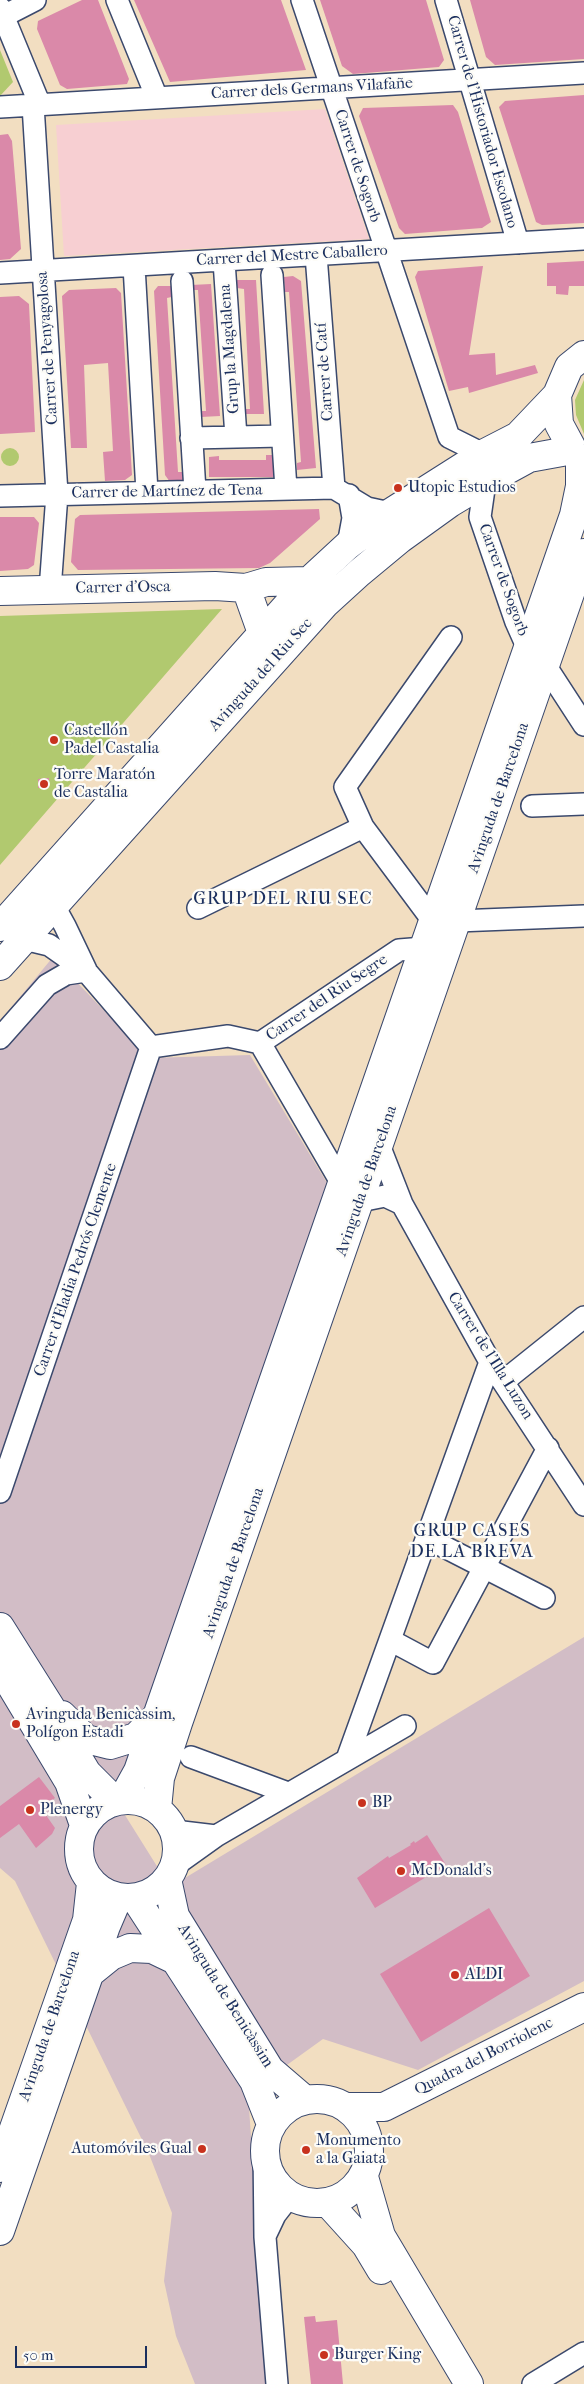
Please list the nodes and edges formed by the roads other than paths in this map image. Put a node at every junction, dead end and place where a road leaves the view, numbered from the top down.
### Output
1 (35, 0) edge
2 (117, 0) edge
3 (302, 0) edge
4 (446, 0) edge
5 (1, 14) edge
6 (584, 73) edge
7 (470, 80) junction
8 (331, 88) junction
9 (157, 98) junction
10 (36, 105) junction
11 (0, 107) edge
12 (584, 239) edge
13 (518, 243) junction
14 (386, 251) junction
15 (316, 255) junction
16 (224, 260) junction
17 (134, 266) junction
18 (43, 271) junction
19 (0, 273) edge
20 (272, 275) dead end
21 (182, 281) dead end
22 (584, 355) edge
23 (557, 395) junction
24 (282, 436) junction
25 (236, 437) junction
26 (192, 438) junction
27 (483, 454) junction
28 (579, 455) edge
29 (485, 482) junction
30 (286, 489) junction
31 (195, 491) junction
32 (148, 492) junction
33 (341, 492) junction
34 (57, 494) junction
35 (0, 496) edge
36 (450, 503) junction
37 (390, 513) junction
38 (480, 517) junction
39 (348, 545) junction
40 (584, 553) edge
41 (309, 581) junction
42 (246, 588) junction
43 (50, 590) junction
44 (505, 590) junction
45 (0, 591) edge
46 (538, 598) junction
47 (516, 622) junction
48 (262, 632) junction
49 (451, 637) dead end
50 (537, 657) junction
51 (584, 725) edge
52 (584, 804) edge
53 (532, 806) dead end
54 (363, 827) junction
55 (54, 906) junction
56 (198, 908) dead end
57 (584, 916) edge
58 (445, 921) junction
59 (0, 927) edge
60 (24, 939) junction
61 (424, 948) junction
62 (0, 966) edge
63 (86, 971) junction
64 (0, 1038) edge
65 (260, 1043) junction
66 (151, 1047) junction
67 (379, 1145) junction
68 (351, 1192) junction
69 (402, 1204) junction
70 (584, 1317) edge
71 (490, 1362) junction
72 (504, 1381) junction
73 (548, 1448) junction
74 (0, 1492) edge
75 (584, 1505) edge
76 (427, 1538) junction
77 (485, 1567) junction
78 (544, 1598) dead end
79 (0, 1627) edge
80 (390, 1640) junction
81 (0, 1667) edge
82 (51, 1708) junction
83 (157, 1716) junction
84 (405, 1726) dead end
85 (190, 1757) dead end
86 (346, 1760) junction
87 (288, 1793) junction
88 (119, 1800) junction
89 (158, 1809) junction
90 (84, 1825) junction
91 (174, 1831) junction
92 (216, 1836) junction
93 (171, 1872) junction
94 (91, 1883) junction
95 (127, 1898) junction
96 (177, 1961) junction
97 (90, 1973) junction
98 (584, 2006) edge
99 (305, 2100) junction
100 (345, 2107) junction
101 (384, 2107) junction
102 (272, 2124) junction
103 (368, 2140) junction
104 (264, 2150) junction
105 (0, 2168) edge
106 (364, 2177) junction
107 (289, 2197) junction
108 (328, 2203) junction
109 (0, 2231) edge
110 (265, 2237) junction
111 (584, 2353) edge
112 (277, 2384) edge
113 (450, 2384) edge
114 (469, 2384) edge
115 (533, 2384) edge

1 - 5 street
2 - 9 street
3 - 8 street, Carrer de Sogorb
4 - 7 street, Carrer de l'Historiador Escolano
5 - 10 street
6 - 7 street, Carrer dels Germans Vilafañe
7 - 8 street, Carrer dels Germans Vilafañe
7 - 13 street, Carrer de l'Historiador Escolano
8 - 9 street, Carrer dels Germans Vilafañe
8 - 14 street, Carrer de Sogorb
9 - 10 street, Carrer dels Germans Vilafañe
10 - 11 street, Carrer dels Germans Vilafañe
10 - 18 street, Carrer de Penyagolosa
12 - 13 street, Carrer del Mestre Caballero
13 - 14 street, Carrer del Mestre Caballero
14 - 15 street, Carrer del Mestre Caballero
14 - 27 street, Carrer de Sogorb
15 - 16 street, Carrer del Mestre Caballero
15 - 33 street, Carrer de Catí
16 - 17 street, Carrer del Mestre Caballero
16 - 25 street, Grup la Magdalena
17 - 18 street, Carrer del Mestre Caballero
17 - 32 street
18 - 19 street, Carrer del Mestre Caballero
18 - 34 street, Carrer de Penyagolosa
20 - 24 street
21 - 26 street
22 - 23 main road
23 - 27 main road, Avinguda del Riu Sec
23 - 28 main road
24 - 25 street, Grup la Magdalena
24 - 30 street
25 - 26 street, Grup la Magdalena
26 - 31 street
27 - 37 main road, Avinguda del Riu Sec
28 - 29 main road, Avinguda del Riu Sec
28 - 46 main road, Avinguda de Barcelona
29 - 36 main road, Avinguda del Riu Sec
29 - 38 street, Carrer de Sogorb
30 - 31 street, Carrer de Martínez de Tena
30 - 33 street, Carrer de Martínez de Tena
31 - 32 street, Carrer de Martínez de Tena
32 - 34 street, Carrer de Martínez de Tena
33 - 37 street
33 - 39 street
34 - 35 street, Carrer de Martínez de Tena
34 - 43 street, Carrer de Penyagolosa
36 - 38 street, Carrer de Sogorb
36 - 55 main road, Avinguda del Riu Sec
37 - 39 main road, Avinguda del Riu Sec
38 - 44 street, Carrer de Sogorb
39 - 41 main road, Avinguda del Riu Sec
40 - 50 main road, Avinguda de Barcelona
41 - 42 main road, Carrer d'Osca
41 - 48 main road, Avinguda del Riu Sec
42 - 43 main road, Carrer d'Osca
42 - 48 main road
43 - 45 main road, Carrer d'Osca
44 - 46 street
44 - 47 street, Carrer de Sogorb
46 - 47 street, Avinguda de Barcelona
46 - 50 main road, Avinguda de Barcelona
47 - 50 street, Carrer de Sogorb
48 - 59 main road, Avinguda del Riu Sec
49 - 54 street
50 - 51 street, Carrer de Sogorb
50 - 58 main road, Avinguda de Barcelona
52 - 53 street
54 - 56 street
54 - 58 street
55 - 60 main road, Avinguda del Riu Sec
55 - 63 street
57 - 58 street
58 - 61 main road, Avinguda de Barcelona
58 - 67 main road, Avinguda de Barcelona
60 - 62 main road, Avinguda del Riu Sec
60 - 63 street
61 - 65 street, Carrer del Riu Segre
61 - 68 main road, Avinguda de Barcelona
63 - 64 street
63 - 66 street
65 - 66 street
65 - 68 street
66 - 74 street, Carrer d'Eladia Pedrós Clemente
67 - 68 main road, Avinguda de Barcelona
67 - 69 street, Carrer de l'Illa Luzon
68 - 69 street
68 - 83 main road, Avinguda de Barcelona
68 - 89 main road, Avinguda de Barcelona
69 - 71 street, Carrer de l'Illa Luzon
70 - 72 street
71 - 72 street, Carrer de l'Illa Luzon
71 - 76 street
72 - 73 street, Carrer de l'Illa Luzon
73 - 75 street, Carrer de l'Illa Luzon
73 - 77 street
76 - 77 street
76 - 80 street
77 - 78 street
77 - 80 street
79 - 82 main road
80 - 86 street
81 - 90 main road
82 - 83 main road, Avinguda de Barcelona
82 - 88 main road
83 - 88 main road, Avinguda de Barcelona
84 - 86 street
85 - 87 street
86 - 87 street
87 - 92 street
88 - 89 main road
88 - 90 main road
89 - 91 main road
90 - 94 main road
91 - 92 street
91 - 93 main road
92 - 93 street
93 - 95 main road
93 - 99 main road, Avinguda de Benicàssim
94 - 95 main road
94 - 105 main road, Avinguda de Barcelona
95 - 96 main road, Avinguda de Benicàssim
95 - 97 main road, Avinguda de Barcelona
96 - 97 main road, Avinguda de Barcelona
96 - 102 main road, Avinguda de Benicàssim
97 - 109 main road, Avinguda de Barcelona
98 - 101 main road, Quadra del Borriolenc
99 - 100 main road
99 - 102 main road
100 - 101 main road, Quadra del Borriolenc
100 - 103 main road
101 - 103 main road
102 - 104 main road
103 - 106 main road
104 - 107 main road
104 - 110 street
106 - 108 main road
106 - 114 main road
107 - 108 main road
107 - 110 street
108 - 113 main road
110 - 112 street
111 - 115 street

